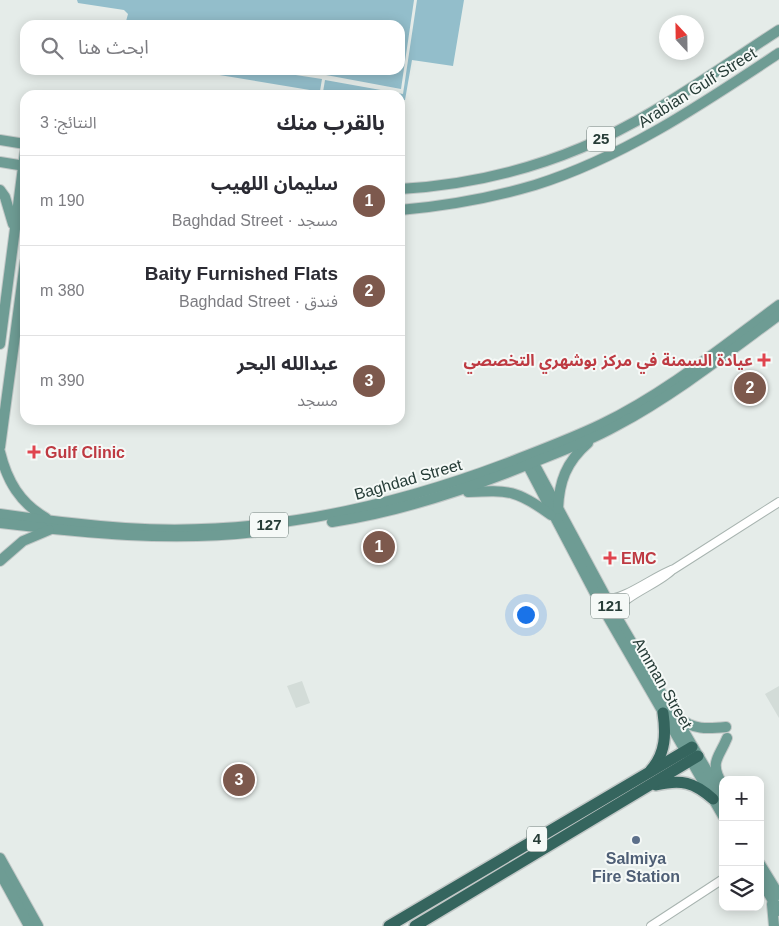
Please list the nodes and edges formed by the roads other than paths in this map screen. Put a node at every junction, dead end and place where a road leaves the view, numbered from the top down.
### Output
1 (779, 30) edge
2 (779, 53) edge
3 (652, 113) junction
4 (0, 140) edge
5 (20, 143) edge
6 (609, 155) junction
7 (0, 162) edge
8 (20, 165) edge
9 (405, 189) edge
10 (0, 190) edge
11 (20, 194) edge
12 (405, 209) edge
13 (14, 237) junction
14 (20, 299) edge
15 (779, 305) edge
16 (779, 315) edge
17 (0, 344) edge
18 (594, 438) junction
19 (0, 447) edge
20 (0, 452) edge
21 (528, 460) junction
22 (454, 492) junction
23 (779, 502) edge
24 (0, 514) edge
25 (556, 514) junction
26 (0, 523) edge
27 (51, 525) junction
28 (0, 561) edge
29 (674, 569) junction
30 (606, 599) junction
31 (615, 614) junction
32 (667, 712) junction
33 (726, 727) dead end
34 (728, 738) dead end
35 (691, 754) junction
36 (649, 773) junction
37 (719, 778) edge
38 (647, 787) junction
39 (718, 798) edge
40 (603, 807) junction
41 (522, 848) junction
42 (0, 858) edge
43 (761, 866) edge
44 (0, 873) edge
45 (719, 882) edge
46 (764, 884) edge
47 (775, 887) edge
48 (775, 896) edge
49 (422, 906) junction
50 (443, 910) junction
51 (779, 911) edge
52 (421, 924) edge
53 (28, 926) edge
54 (38, 926) edge
55 (390, 926) edge
56 (406, 926) edge
57 (651, 926) edge
58 (774, 926) edge

1 - 3 main road, Arabian Gulf Street / 25
2 - 6 main road, Arabian Gulf Street / 25
3 - 6 main road
3 - 9 main road, Arabian Gulf Street / 25
4 - 5 main road
6 - 12 main road, Arabian Gulf Street / 25
7 - 8 main road
10 - 13 main road
11 - 13 main road
13 - 17 main road
14 - 19 main road
15 - 21 main road, Baghdad Street / 127
16 - 18 main road, Baghdad Street / 127
18 - 21 main road, Baghdad Street / 127
18 - 25 main road
20 - 27 main road
21 - 22 main road, Baghdad Street / 127
21 - 25 main road, Amman Street / 121
21 - 27 main road, Baghdad Street / 127
22 - 25 main road
22 - 27 main road, Baghdad Street / 127
23 - 29 street
24 - 27 main road, Baghdad Street / 127
25 - 30 main road, Amman Street / 121
25 - 32 main road, Amman Street / 121
26 - 27 main road, Baghdad Street / 127
27 - 28 main road
29 - 30 street
29 - 31 street
30 - 31 main road, Amman Street / 121
31 - 32 main road, Amman Street / 121
32 - 33 main road
32 - 35 main road, Amman Street / 121
32 - 36 highway
34 - 37 main road
35 - 36 highway, 4
35 - 38 highway, 4
35 - 39 main road, Amman Street / 121
36 - 40 highway, 4
38 - 39 highway
38 - 40 highway, 4
40 - 41 highway, 4
40 - 50 highway, 4
41 - 49 highway, 4
41 - 50 highway
42 - 54 main road
43 - 47 main road
44 - 53 main road
45 - 57 street
46 - 48 main road
47 - 48 main road
48 - 51 main road
48 - 58 main road
49 - 55 highway, 4
49 - 56 highway
50 - 52 highway, 4

